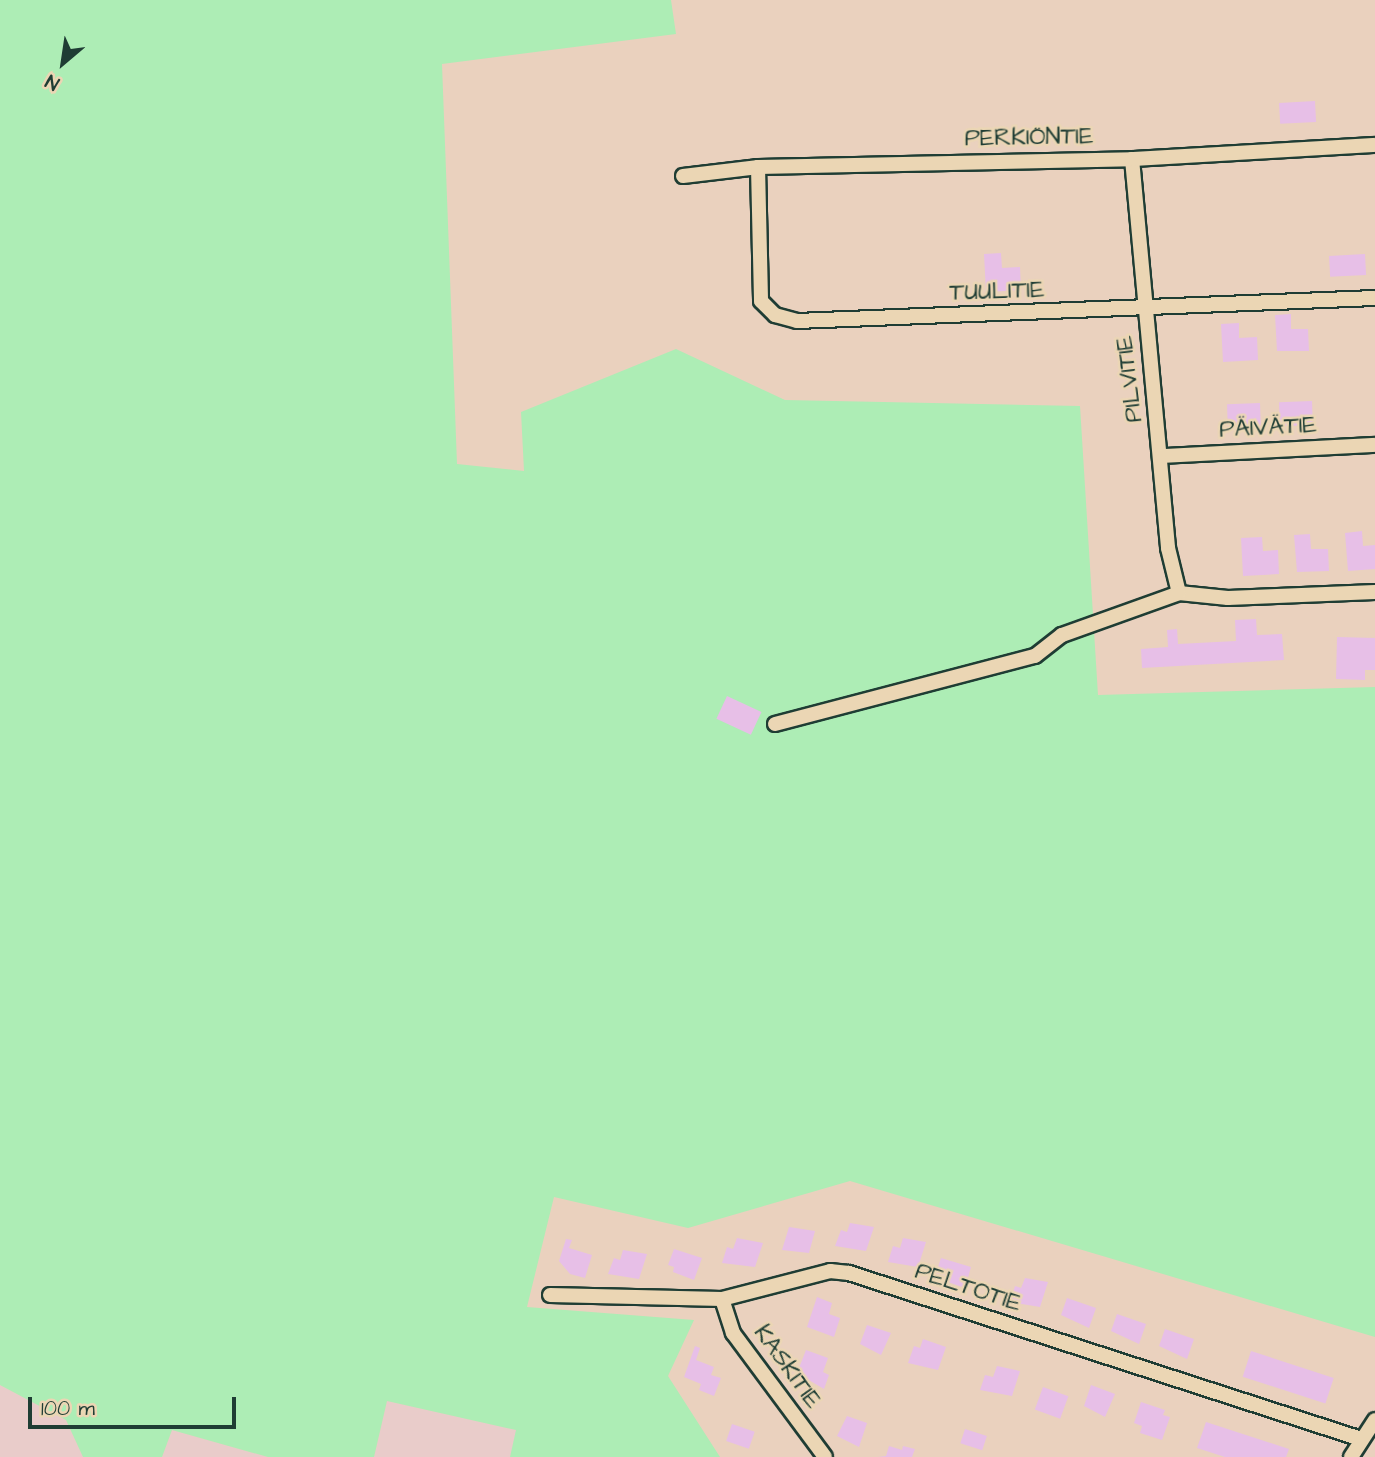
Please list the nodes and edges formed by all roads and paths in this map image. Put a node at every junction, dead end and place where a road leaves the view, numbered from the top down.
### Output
1 (1375, 145) edge
2 (1132, 159) junction
3 (758, 167) junction
4 (684, 176) dead end
5 (1375, 298) edge
6 (1145, 310) junction
7 (1375, 445) edge
8 (1163, 456) junction
9 (1375, 592) edge
10 (1179, 593) junction
11 (775, 724) dead end
12 (550, 1295) dead end
13 (722, 1299) junction
14 (1375, 1420) edge
15 (1361, 1439) junction
16 (825, 1457) edge
17 (1351, 1457) edge

1 - 2 street, PERKIÖNTIE
2 - 3 street, PERKIÖNTIE
2 - 6 street, PILVITIE
3 - 4 street, PERKIÖNTIE
3 - 6 street, TUULITIE
5 - 6 street, TUULITIE
6 - 8 street, PILVITIE
7 - 8 street, PÄIVÄTIE
8 - 10 street, PILVITIE
9 - 10 street
10 - 11 street
12 - 13 street, PELTOTIE
13 - 15 street, PELTOTIE
13 - 16 street, KASKITIE
14 - 15 street
15 - 17 street

